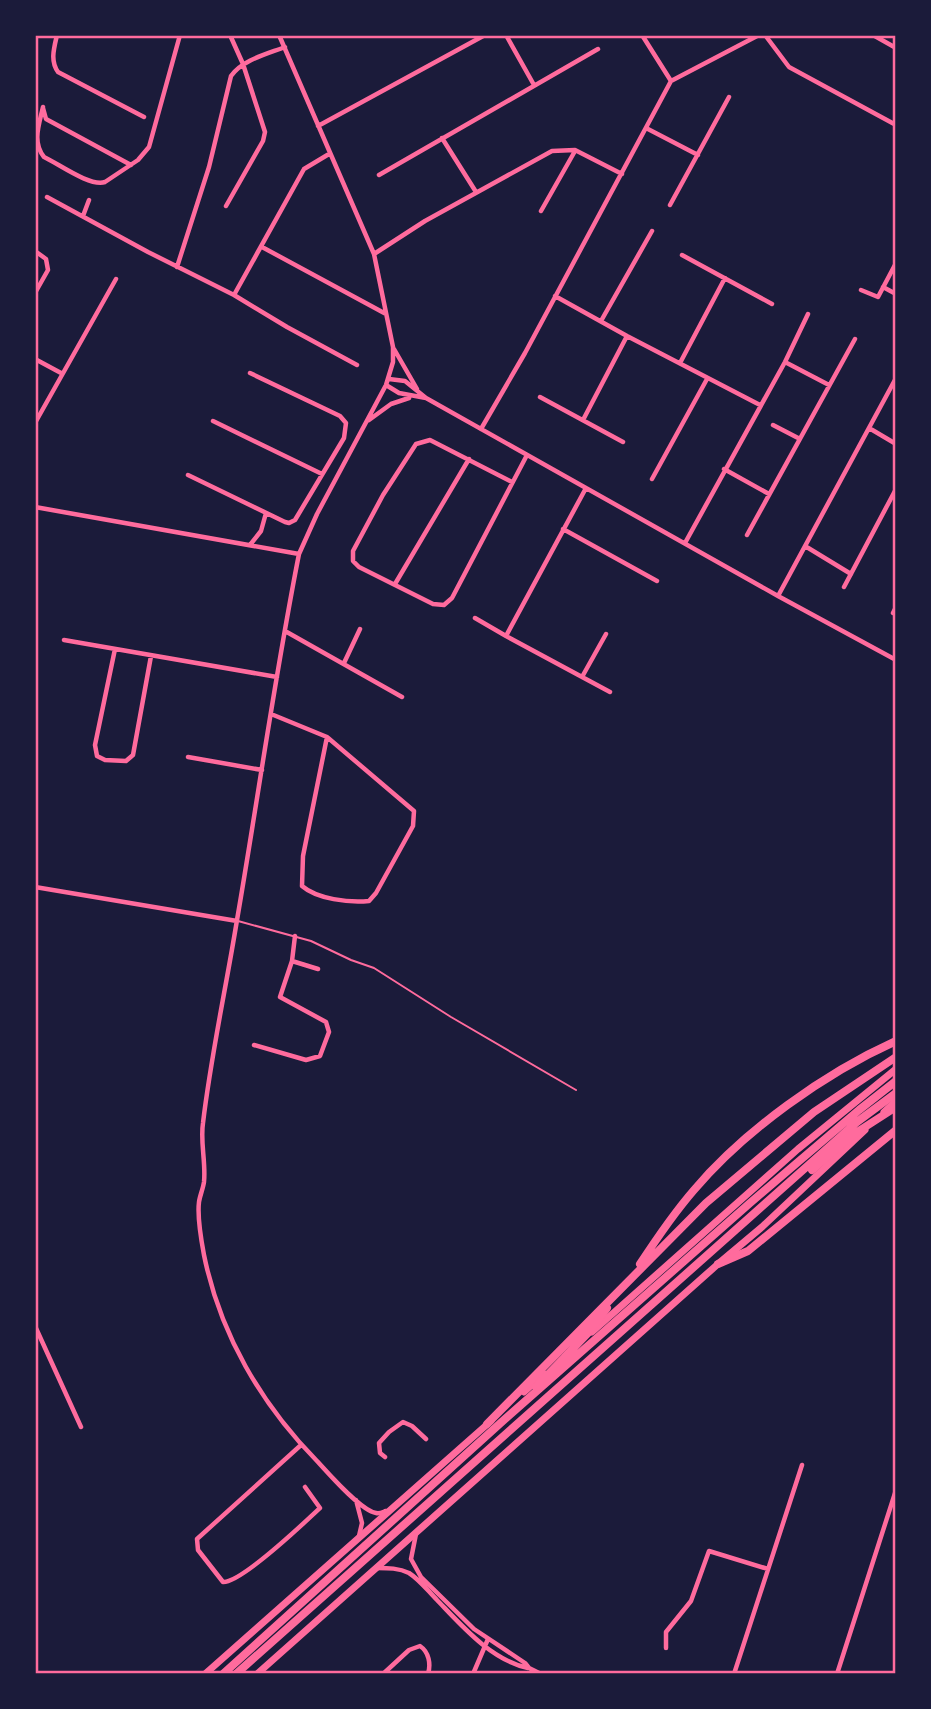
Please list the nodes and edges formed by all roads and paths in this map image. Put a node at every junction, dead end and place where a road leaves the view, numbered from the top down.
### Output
1 (57, 35) edge
2 (180, 35) edge
3 (230, 35) edge
4 (278, 35) edge
5 (485, 35) edge
6 (506, 35) edge
7 (642, 35) edge
8 (759, 35) edge
9 (765, 35) edge
10 (873, 35) edge
11 (285, 47) junction
12 (896, 48) edge
13 (598, 50) dead end
14 (243, 64) junction
15 (671, 81) junction
16 (534, 85) junction
17 (729, 97) dead end
18 (144, 117) dead end
19 (896, 125) edge
20 (317, 126) junction
21 (646, 128) junction
22 (442, 138) junction
23 (575, 150) junction
24 (329, 154) junction
25 (698, 155) junction
26 (131, 165) junction
27 (622, 174) junction
28 (379, 175) dead end
29 (475, 192) junction
30 (47, 197) dead end
31 (89, 200) dead end
32 (670, 205) dead end
33 (226, 206) dead end
34 (541, 211) dead end
35 (82, 216) junction
36 (652, 231) dead end
37 (262, 247) junction
38 (35, 251) edge
39 (374, 254) junction
40 (682, 255) dead end
41 (896, 263) edge
42 (177, 267) junction
43 (725, 278) junction
44 (116, 279) dead end
45 (883, 287) junction
46 (861, 290) dead end
47 (35, 293) edge
48 (896, 294) edge
49 (234, 295) junction
50 (555, 296) junction
51 (772, 304) dead end
52 (386, 314) junction
53 (808, 314) dead end
54 (601, 321) junction
55 (627, 337) junction
56 (855, 339) dead end
57 (392, 345) junction
58 (35, 359) edge
59 (785, 362) junction
60 (680, 363) junction
61 (357, 365) dead end
62 (61, 373) junction
63 (250, 373) dead end
64 (896, 378) edge
65 (708, 379) junction
66 (388, 382) junction
67 (829, 385) junction
68 (417, 389) junction
69 (414, 397) junction
70 (540, 397) dead end
71 (426, 398) junction
72 (760, 405) junction
73 (213, 421) dead end
74 (583, 421) junction
75 (35, 423) edge
76 (365, 424) junction
77 (773, 425) dead end
78 (869, 428) junction
79 (481, 429) junction
80 (800, 439) junction
81 (622, 442) dead end
82 (896, 444) edge
83 (527, 455) junction
84 (469, 459) junction
85 (724, 469) junction
86 (322, 474) junction
87 (188, 475) dead end
88 (652, 479) dead end
89 (512, 482) junction
90 (586, 488) junction
91 (896, 489) edge
92 (769, 495) junction
93 (35, 507) edge
94 (266, 513) junction
95 (563, 529) junction
96 (747, 535) dead end
97 (685, 542) junction
98 (250, 545) junction
99 (805, 546) junction
100 (299, 554) junction
101 (851, 574) junction
102 (657, 581) dead end
103 (394, 584) junction
104 (844, 587) dead end
105 (778, 596) junction
106 (896, 607) edge
107 (893, 613) dead end
108 (475, 618) dead end
109 (360, 629) dead end
110 (285, 631) junction
111 (606, 634) dead end
112 (506, 636) junction
113 (64, 640) dead end
114 (115, 649) junction
115 (151, 656) junction
116 (896, 660) edge
117 (344, 663) junction
118 (277, 677) junction
119 (582, 677) junction
120 (610, 692) dead end
121 (401, 697) dead end
122 (271, 713) junction
123 (327, 737) junction
124 (188, 757) dead end
125 (262, 770) junction
126 (35, 887) edge
127 (237, 921) junction
128 (295, 936) junction
129 (292, 961) junction
130 (318, 969) dead end
131 (896, 1041) edge
132 (254, 1045) dead end
133 (896, 1057) edge
134 (896, 1069) edge
135 (896, 1081) edge
136 (576, 1090) dead end
137 (896, 1093) edge
138 (896, 1101) edge
139 (896, 1107) edge
140 (896, 1129) edge
141 (716, 1248) junction
142 (719, 1264) junction
143 (35, 1326) edge
144 (505, 1419) junction
145 (487, 1424) junction
146 (81, 1427) dead end
147 (426, 1439) dead end
148 (301, 1445) junction
149 (385, 1457) dead end
150 (802, 1465) dead end
151 (305, 1487) dead end
152 (896, 1490) edge
153 (355, 1499) junction
154 (400, 1501) junction
155 (417, 1530) junction
156 (355, 1543) junction
157 (375, 1568) junction
158 (768, 1569) junction
159 (431, 1590) junction
160 (488, 1639) junction
161 (485, 1646) junction
162 (666, 1648) dead end
163 (529, 1668) junction
164 (214, 1671) edge
165 (205, 1674) edge
166 (223, 1674) edge
167 (236, 1674) edge
168 (257, 1674) edge
169 (383, 1674) edge
170 (428, 1674) edge
171 (473, 1674) edge
172 (541, 1674) edge
173 (734, 1674) edge
174 (837, 1674) edge

1 - 18 street
2 - 26 street
3 - 14 street
4 - 11 street
5 - 20 street
6 - 16 street
7 - 15 street
8 - 15 street
9 - 19 street
10 - 12 street
11 - 14 street
11 - 20 street
13 - 16 street
14 - 33 street
14 - 42 street
15 - 21 street
16 - 22 street
17 - 25 street
20 - 24 street
21 - 25 street
21 - 27 street
22 - 28 street
22 - 29 street
23 - 27 street
23 - 29 street
23 - 34 street
24 - 37 street
24 - 39 street
25 - 32 street
26 - 26 street
27 - 50 street
29 - 39 street
30 - 35 street
31 - 35 street
35 - 42 street
36 - 54 street
37 - 49 street
37 - 52 street
38 - 47 street
39 - 52 street
40 - 43 street
41 - 45 street
42 - 49 street
43 - 51 street
43 - 60 street
44 - 62 street
45 - 46 street
45 - 48 street
49 - 61 street
50 - 54 street
50 - 79 street
52 - 57 street
53 - 59 street
54 - 55 street
55 - 60 street
55 - 74 street
56 - 67 street
57 - 66 street
57 - 68 street
58 - 62 street
59 - 67 street
59 - 72 street
60 - 65 street
62 - 75 street
63 - 86 street
64 - 78 street
65 - 72 street
65 - 88 street
66 - 68 street
66 - 69 street
66 - 76 street
67 - 80 street
68 - 71 street
69 - 71 street
69 - 76 street
70 - 74 street
71 - 79 street
72 - 85 street
73 - 86 street
74 - 81 street
76 - 100 street
77 - 80 street
78 - 82 street
78 - 99 street
79 - 83 street
80 - 92 street
83 - 89 street
83 - 90 street
84 - 89 street
84 - 103 street
84 - 103 street
85 - 92 street
85 - 97 street
86 - 94 street
87 - 94 street
89 - 103 street
90 - 95 street
90 - 97 street
91 - 101 street
92 - 96 street
93 - 98 street
94 - 98 street
95 - 102 street
95 - 112 street
97 - 105 street
98 - 100 street
99 - 101 street
99 - 105 street
100 - 110 street
101 - 104 street
105 - 116 street
106 - 107 street
108 - 112 street
109 - 117 street
110 - 117 street
110 - 118 street
111 - 119 street
112 - 119 street
113 - 114 street
114 - 115 street
114 - 115 street
115 - 118 street
117 - 121 street
118 - 122 street
119 - 120 street
122 - 123 street
122 - 125 street
123 - 123 street
124 - 125 street
125 - 127 street
126 - 127 street
127 - 128 lane
127 - 148 street
128 - 129 street
128 - 136 lane
129 - 130 street
129 - 132 street
131 - 144 highway
133 - 145 highway
134 - 145 highway
135 - 144 highway
137 - 141 highway
138 - 142 highway
139 - 141 highway
140 - 142 highway
141 - 167 highway
142 - 155 highway
143 - 146 street
144 - 166 highway
145 - 154 highway
147 - 149 street
148 - 151 street
148 - 153 street
150 - 158 street
152 - 174 street
153 - 154 street
153 - 156 street
154 - 156 highway
155 - 157 highway
155 - 159 street
156 - 164 highway
157 - 159 street
157 - 168 highway
158 - 162 street
158 - 173 street
159 - 160 street
159 - 161 street
160 - 161 street
160 - 163 street
161 - 163 street
161 - 171 street
163 - 172 street
164 - 165 highway
169 - 170 street

